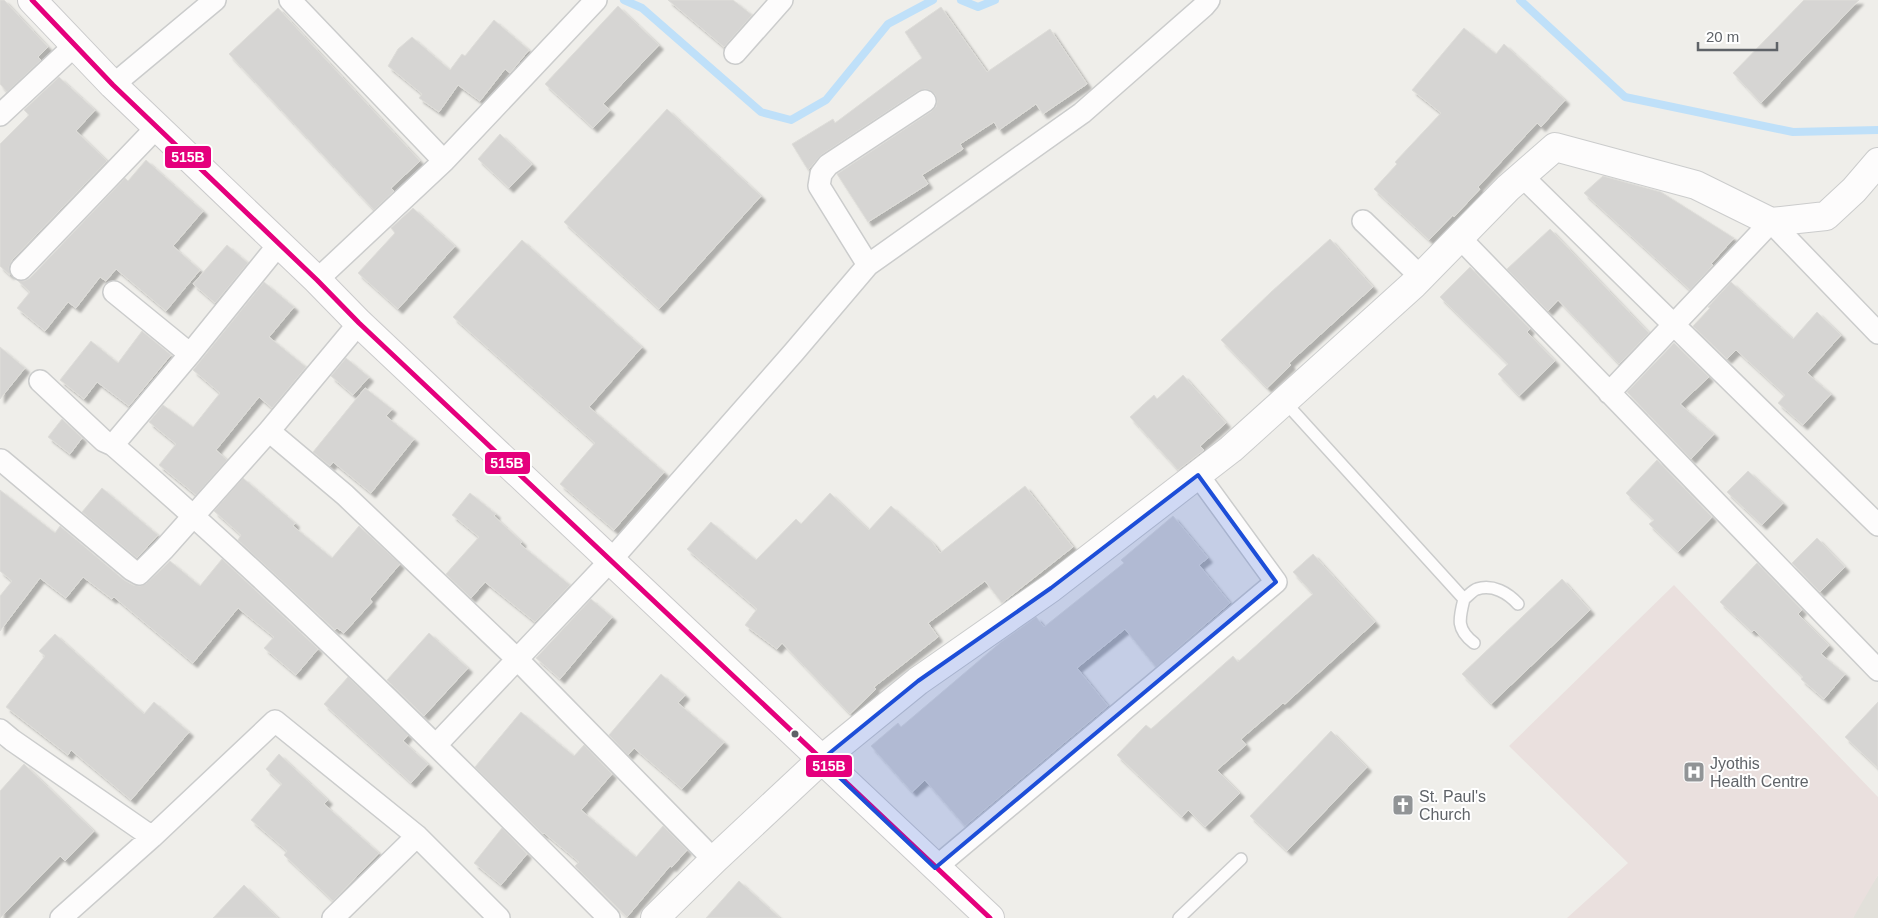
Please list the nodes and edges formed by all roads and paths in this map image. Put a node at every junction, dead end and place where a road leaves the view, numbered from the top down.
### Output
1 (32, 0) edge
2 (215, 0) edge
3 (290, 0) edge
4 (596, 0) edge
5 (782, 0) edge
6 (1209, 0) edge
7 (74, 46) junction
8 (735, 53) dead end
9 (113, 85) junction
10 (925, 101) dead end
11 (0, 115) edge
12 (157, 127) junction
13 (444, 161) junction
14 (1878, 162) edge
15 (1522, 176) junction
16 (1363, 221) dead end
17 (1771, 222) junction
18 (1460, 238) junction
19 (279, 244) junction
20 (868, 265) junction
21 (21, 269) dead end
22 (1421, 277) junction
23 (317, 280) junction
24 (114, 292) dead end
25 (360, 323) junction
26 (1674, 325) junction
27 (1878, 333) edge
28 (190, 354) junction
29 (40, 381) dead end
30 (1609, 393) junction
31 (1284, 401) junction
32 (269, 431) junction
33 (113, 445) junction
34 (0, 460) edge
35 (1198, 475) junction
36 (194, 516) junction
37 (1878, 525) edge
38 (610, 560) junction
39 (1464, 599) junction
40 (1518, 604) dead end
41 (1474, 643) dead end
42 (517, 659) junction
43 (1878, 670) edge
44 (4, 740) edge
45 (436, 745) junction
46 (821, 760) junction
47 (417, 836) junction
48 (152, 837) junction
49 (714, 860) junction
50 (1241, 860) dead end
51 (935, 868) junction
52 (61, 918) edge
53 (333, 918) edge
54 (499, 918) edge
55 (609, 918) edge
56 (655, 918) edge
57 (990, 918) edge
58 (1179, 918) edge

1 - 7 street
2 - 9 street
3 - 13 street
4 - 13 street
5 - 8 street
6 - 20 street
7 - 9 street
7 - 11 street
9 - 12 street
10 - 20 street
12 - 19 street
12 - 21 street
13 - 23 street
14 - 17 street
15 - 17 street
15 - 18 street
15 - 26 street
16 - 22 street
17 - 26 street
17 - 27 street
18 - 22 street
18 - 30 street
19 - 23 street
19 - 28 street
20 - 38 street
22 - 31 street
23 - 25 street
24 - 28 street
25 - 32 street
25 - 38 street
26 - 30 street
26 - 37 street
28 - 33 street
29 - 33 street
30 - 43 street
31 - 35 street
31 - 39 lane
32 - 36 street
32 - 42 street
33 - 36 street
34 - 36 street
35 - 46 street
35 - 51 street
36 - 45 street
38 - 42 street
38 - 46 street
39 - 40 lane
39 - 41 lane
42 - 45 street
42 - 49 street
44 - 48 street
45 - 55 street
46 - 49 street
46 - 51 street
47 - 48 street
47 - 53 street
47 - 54 street
48 - 52 street
49 - 56 street
50 - 58 lane
51 - 57 street

